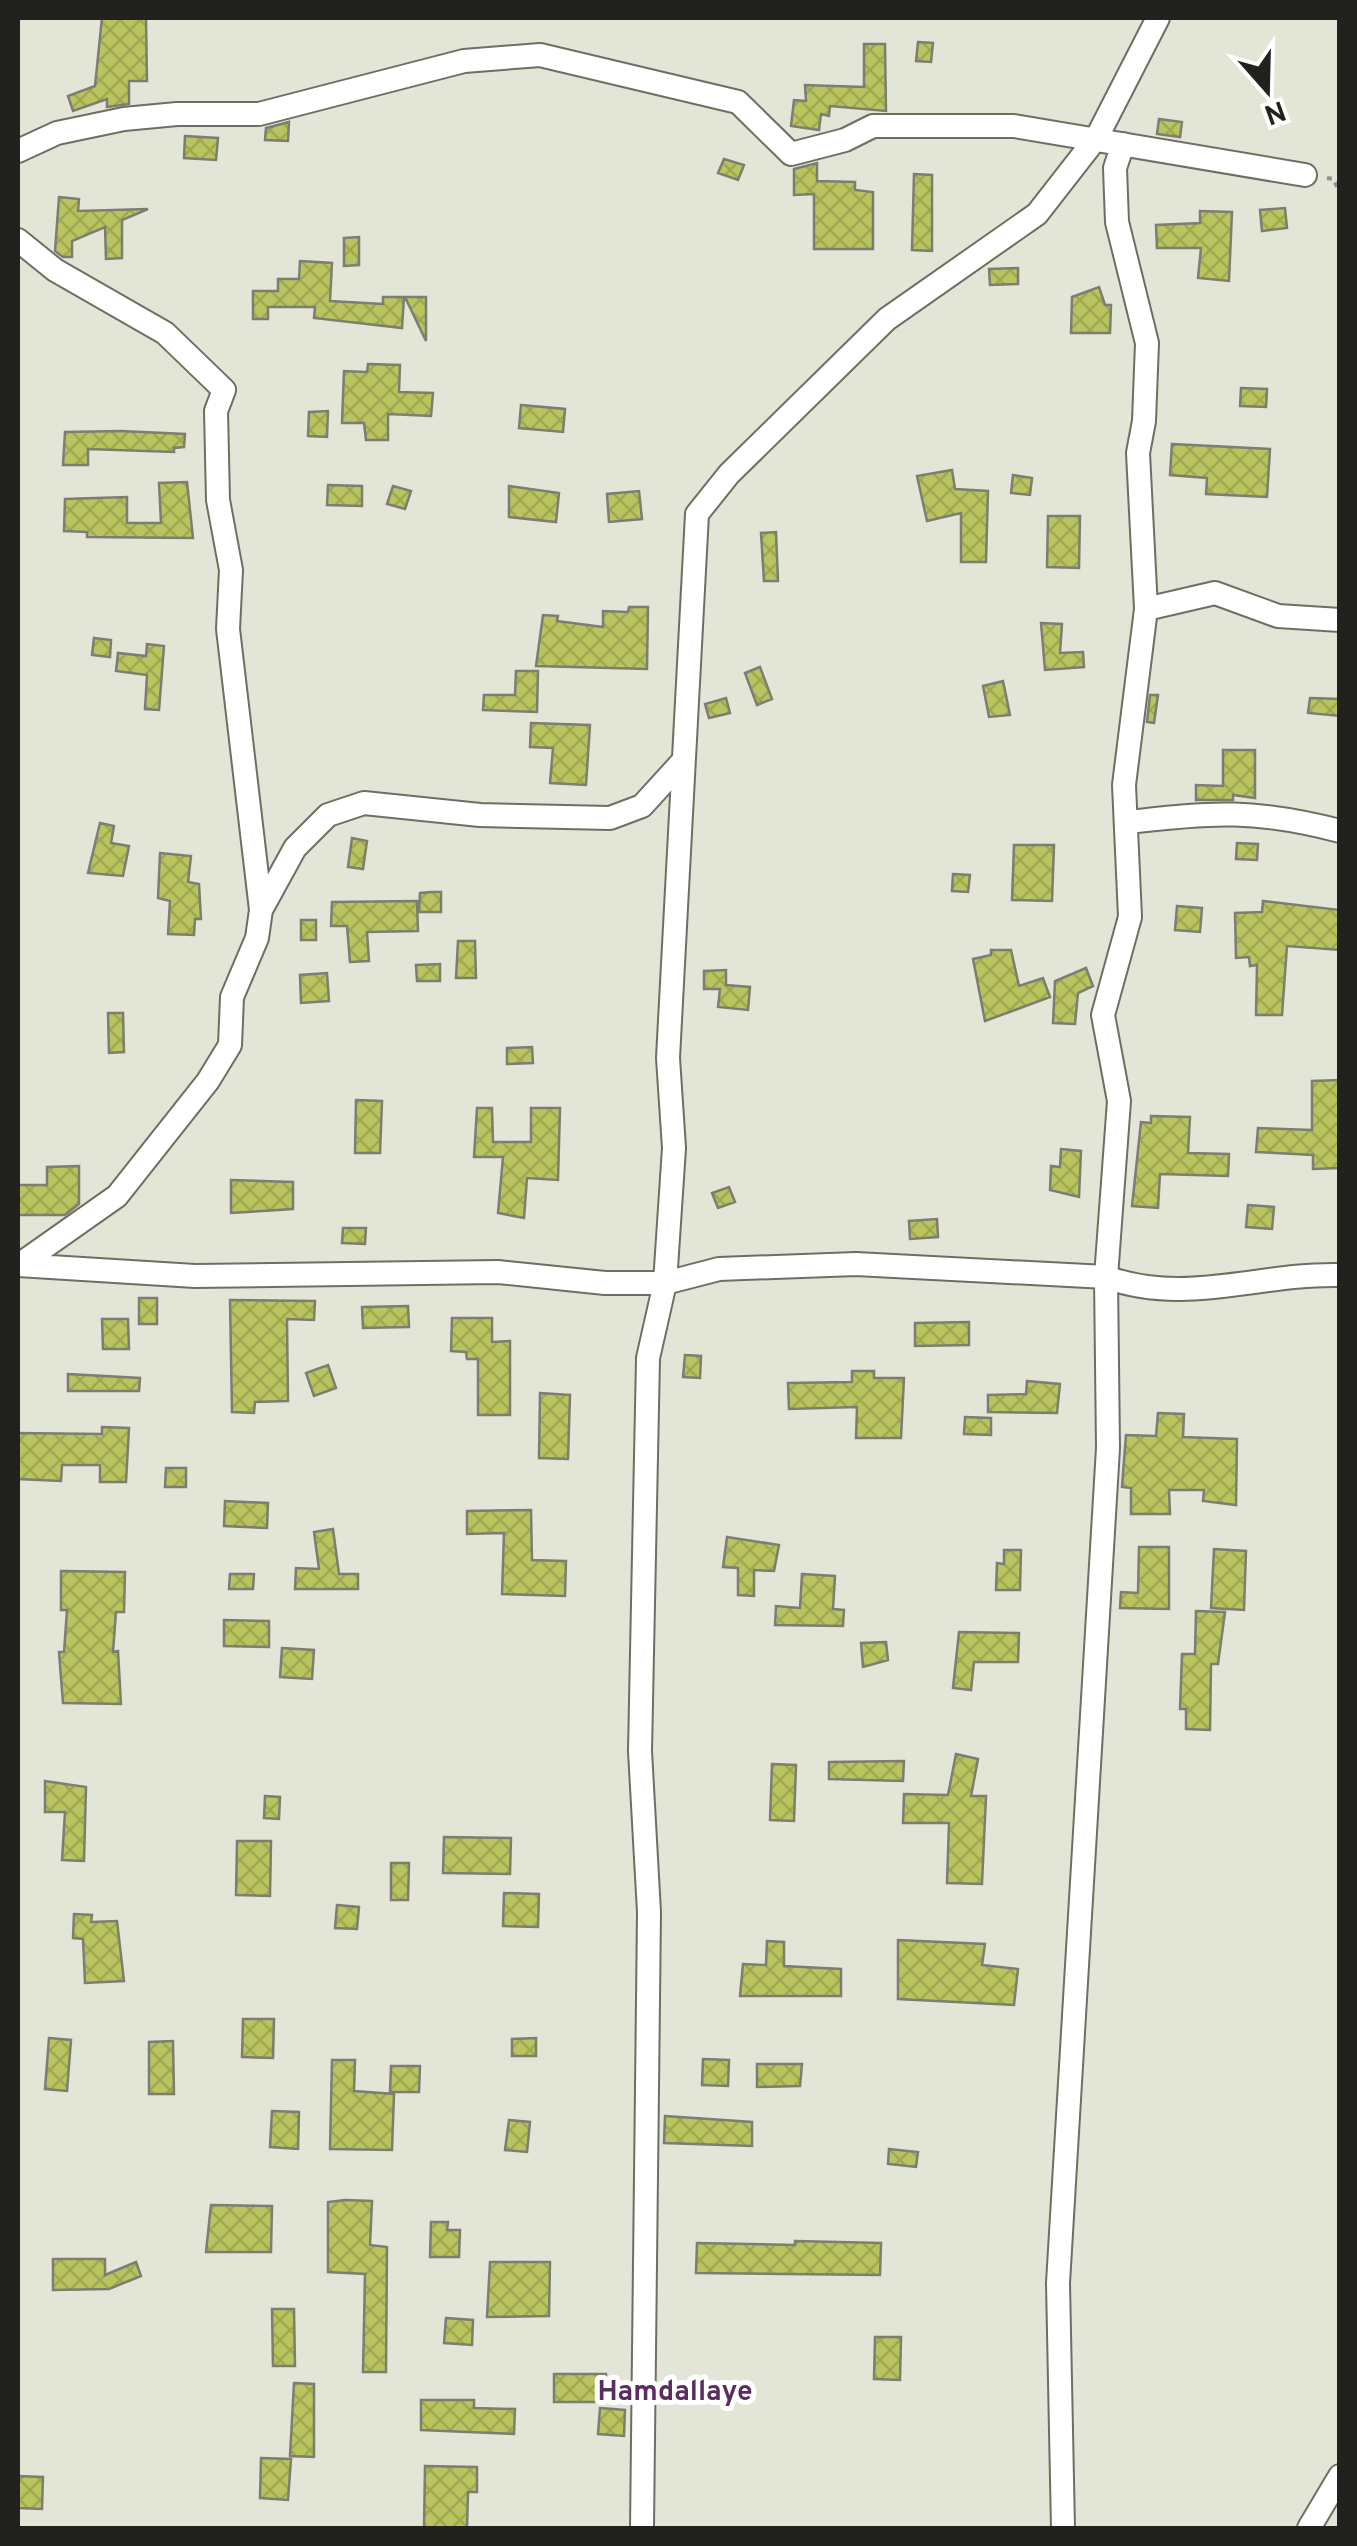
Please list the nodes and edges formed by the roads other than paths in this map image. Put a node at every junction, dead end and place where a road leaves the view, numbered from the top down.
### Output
1 (1158, 18) edge
2 (1097, 137) junction
3 (1123, 144) junction
4 (18, 151) edge
5 (1305, 175) dead end
6 (18, 240) edge
7 (1146, 610) junction
8 (1340, 620) edge
9 (683, 761) junction
10 (1128, 822) junction
11 (1340, 831) edge
12 (261, 910) junction
13 (18, 1265) edge
14 (1340, 1275) edge
15 (1106, 1277) junction
16 (665, 1284) junction
17 (1340, 2476) edge
18 (642, 2528) edge
19 (1063, 2528) edge
20 (1309, 2528) edge

1 - 2 street
2 - 3 street
2 - 4 street
2 - 9 street
3 - 5 street
3 - 7 street
6 - 12 street
7 - 8 street
7 - 10 street
9 - 12 street
9 - 16 street
10 - 11 street
10 - 15 street
12 - 13 street
13 - 16 street
14 - 15 street
15 - 16 street
15 - 19 street
16 - 18 street
17 - 20 street

